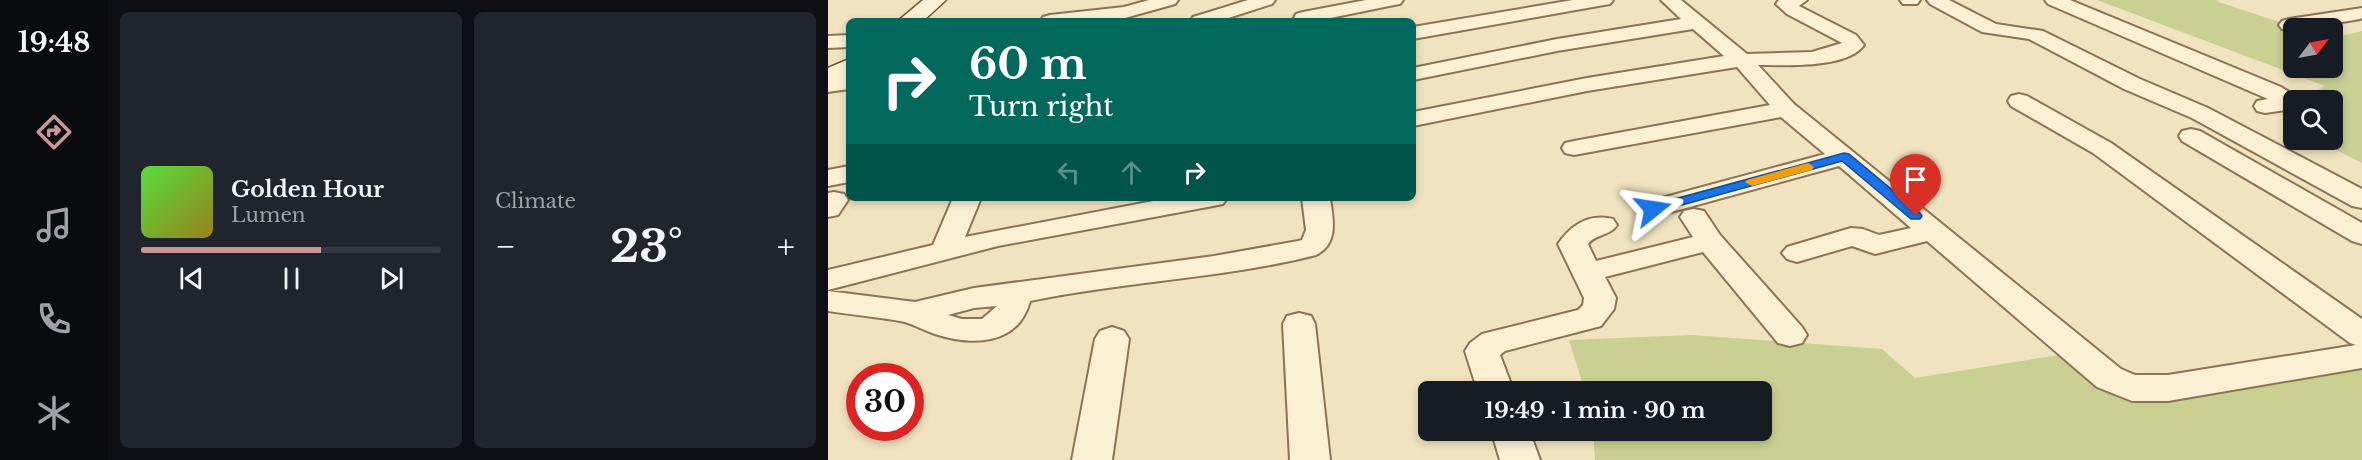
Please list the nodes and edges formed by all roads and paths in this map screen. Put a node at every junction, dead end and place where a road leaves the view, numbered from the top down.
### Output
1 (936, 0) edge
2 (1169, 0) edge
3 (1266, 0) edge
4 (1275, 0) edge
5 (1394, 0) edge
6 (1604, 0) edge
7 (1670, 0) edge
8 (1798, 0) edge
9 (1936, 0) edge
10 (2054, 0) edge
11 (2328, 0) edge
12 (1303, 10) edge
13 (2361, 13) edge
14 (913, 18) edge
15 (1075, 18) edge
16 (1209, 18) edge
17 (2333, 18) edge
18 (1698, 22) junction
19 (1416, 32) edge
20 (846, 41) edge
21 (828, 42) edge
22 (1742, 60) junction
23 (846, 68) edge
24 (1416, 73) edge
25 (828, 80) edge
26 (846, 82) edge
27 (828, 85) edge
28 (2019, 101) dead end
29 (2265, 106) dead end
30 (1786, 109) junction
31 (1416, 118) edge
32 (2191, 136) dead end
33 (1574, 148) dead end
34 (1844, 157) junction
35 (846, 177) edge
36 (830, 195) edge
37 (2362, 200) edge
38 (966, 201) edge
39 (1178, 201) edge
40 (1316, 201) edge
41 (1653, 209) dead end
42 (1075, 210) edge
43 (1604, 225) dead end
44 (1934, 231) junction
45 (2362, 235) edge
46 (945, 250) junction
47 (1797, 253) dead end
48 (1589, 272) junction
49 (828, 280) edge
50 (828, 301) edge
51 (1299, 324) dead end
52 (1790, 335) dead end
53 (2362, 335) edge
54 (1112, 339) dead end
55 (2362, 356) edge
56 (1492, 381) edge
57 (1514, 441) edge
58 (1089, 459) edge
59 (1310, 460) edge
60 (1520, 460) edge

1 - 14 main road
2 - 15 street
3 - 16 street
4 - 12 street
5 - 12 street
6 - 19 street
7 - 18 street
8 - 22 street
9 - 37 street
10 - 29 street
11 - 13 street
13 - 17 street
18 - 22 street
18 - 24 street
20 - 21 street
22 - 30 street
22 - 31 street
23 - 25 main road
26 - 27 street
28 - 53 street
30 - 33 street
30 - 34 street
32 - 45 street
34 - 41 street
34 - 44 street
35 - 36 street
38 - 46 street
39 - 42 street
40 - 50 street
42 - 46 street
43 - 48 street
44 - 47 street
44 - 55 street
46 - 49 street
48 - 52 street
48 - 56 street
51 - 59 street
54 - 58 street
57 - 60 street

